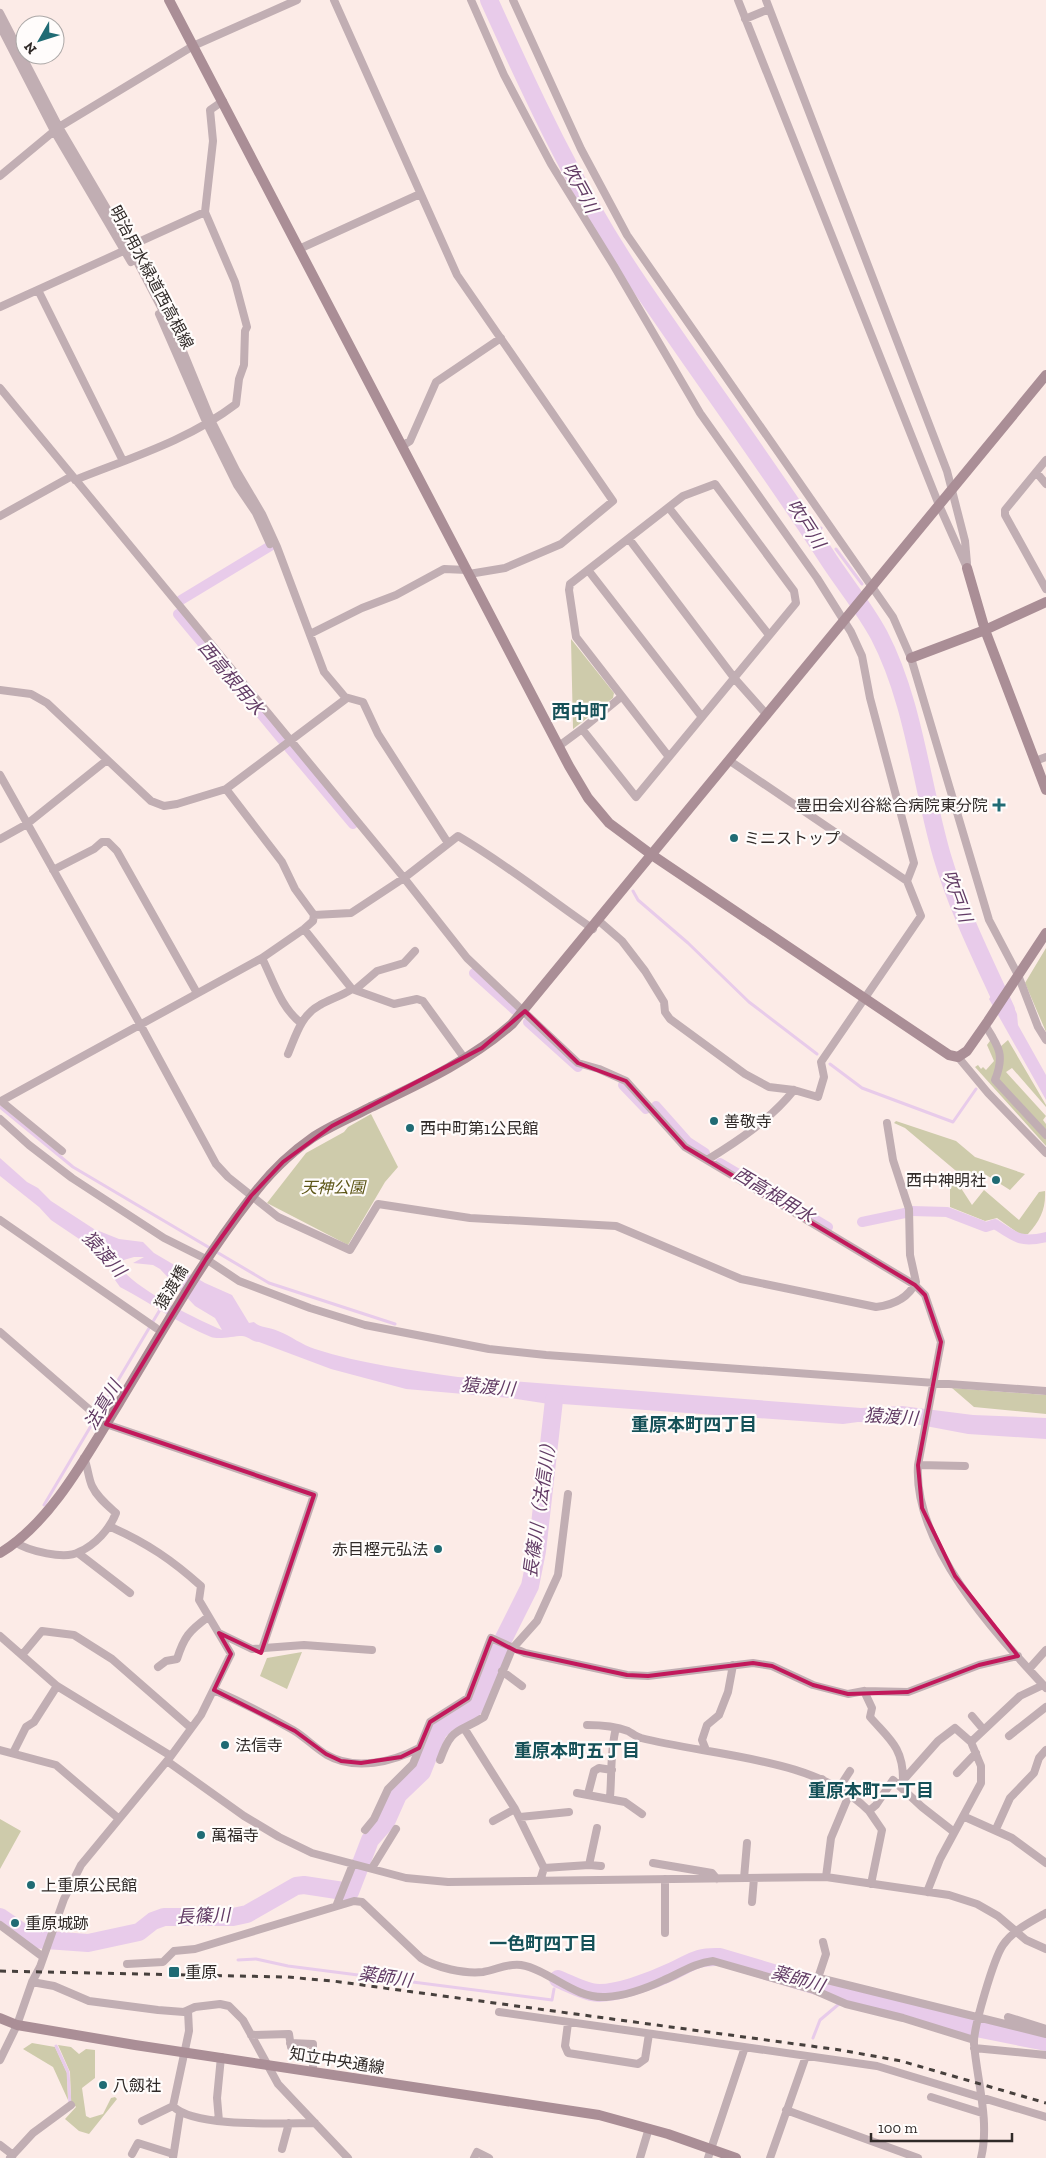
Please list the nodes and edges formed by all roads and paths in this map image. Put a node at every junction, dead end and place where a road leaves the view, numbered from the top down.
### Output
1 (170, 0) edge
2 (297, 0) edge
3 (334, 0) edge
4 (471, 0) edge
5 (513, 0) edge
6 (738, 0) edge
7 (766, 0) edge
8 (769, 10) junction
9 (0, 13) edge
10 (745, 19) junction
11 (0, 26) edge
12 (193, 46) junction
13 (223, 102) junction
14 (56, 129) junction
15 (0, 176) edge
16 (420, 194) junction
17 (205, 212) junction
18 (127, 249) junction
19 (299, 249) junction
20 (38, 290) junction
21 (0, 307) edge
22 (501, 338) junction
23 (1045, 378) edge
24 (0, 388) edge
25 (210, 423) junction
26 (402, 446) junction
27 (1046, 460) edge
28 (123, 461) junction
29 (1036, 472) junction
30 (73, 478) junction
31 (1046, 484) edge
32 (953, 490) junction
33 (939, 506) junction
34 (669, 508) junction
35 (0, 516) edge
36 (629, 539) junction
37 (270, 544) dead end
38 (967, 568) junction
39 (588, 570) junction
40 (468, 572) junction
41 (873, 586) junction
42 (1046, 589) edge
43 (1046, 602) edge
44 (844, 621) junction
45 (985, 630) junction
46 (310, 634) junction
47 (769, 634) junction
48 (911, 658) junction
49 (735, 679) junction
50 (0, 690) edge
51 (621, 696) junction
52 (347, 698) junction
53 (767, 716) junction
54 (702, 717) junction
55 (582, 728) junction
56 (290, 742) junction
57 (559, 746) junction
58 (1046, 757) edge
59 (669, 758) junction
60 (107, 760) junction
61 (730, 761) junction
62 (1035, 761) junction
63 (0, 775) edge
64 (226, 789) junction
65 (1046, 790) edge
66 (27, 824) junction
67 (0, 839) edge
68 (448, 843) junction
69 (652, 855) junction
70 (53, 870) junction
71 (404, 878) junction
72 (907, 881) junction
73 (314, 915) junction
74 (596, 925) junction
75 (304, 929) junction
76 (1046, 933) edge
77 (415, 950) dead end
78 (262, 958) junction
79 (1017, 978) junction
80 (354, 989) junction
81 (197, 993) junction
82 (865, 998) junction
83 (524, 1011) junction
84 (301, 1023) junction
85 (987, 1023) junction
86 (140, 1024) junction
87 (1046, 1040) edge
88 (288, 1054) dead end
89 (958, 1058) junction
90 (465, 1059) junction
91 (794, 1090) junction
92 (0, 1119) edge
93 (887, 1123) dead end
94 (1046, 1135) edge
95 (62, 1151) dead end
96 (1046, 1153) edge
97 (707, 1160) junction
98 (251, 1196) junction
99 (0, 1220) edge
100 (206, 1258) junction
101 (915, 1285) junction
102 (159, 1330) junction
103 (0, 1332) edge
104 (933, 1382) junction
105 (1046, 1391) edge
106 (103, 1422) junction
107 (84, 1458) junction
108 (918, 1465) junction
109 (966, 1466) dead end
110 (568, 1494) dead end
111 (111, 1527) junction
112 (15, 1542) junction
113 (0, 1553) edge
114 (78, 1553) junction
115 (130, 1593) dead end
116 (208, 1617) junction
117 (219, 1633) junction
118 (527, 1635) junction
119 (1, 1638) edge
120 (262, 1649) junction
121 (512, 1649) junction
122 (372, 1650) dead end
123 (1046, 1650) edge
124 (525, 1653) junction
125 (22, 1655) junction
126 (1018, 1656) junction
127 (733, 1665) junction
128 (158, 1667) dead end
129 (1029, 1669) junction
130 (502, 1671) junction
131 (57, 1686) junction
132 (522, 1686) dead end
133 (1045, 1686) edge
134 (214, 1690) junction
135 (864, 1691) junction
136 (1046, 1708) edge
137 (972, 1716) dead end
138 (587, 1725) dead end
139 (191, 1728) junction
140 (464, 1728) junction
141 (616, 1728) junction
142 (983, 1729) junction
143 (1009, 1736) dead end
144 (971, 1742) junction
145 (419, 1748) junction
146 (0, 1750) edge
147 (706, 1750) junction
148 (1046, 1750) edge
149 (13, 1753) junction
150 (976, 1753) junction
151 (169, 1759) junction
152 (440, 1760) dead end
153 (612, 1770) junction
154 (850, 1771) dead end
155 (957, 1772) dead end
156 (822, 1779) junction
157 (901, 1782) junction
158 (839, 1788) junction
159 (578, 1793) dead end
160 (588, 1794) junction
161 (817, 1794) dead end
162 (849, 1795) junction
163 (610, 1797) junction
164 (515, 1809) junction
165 (869, 1811) junction
166 (569, 1812) dead end
167 (642, 1814) dead end
168 (520, 1817) junction
169 (965, 1817) junction
170 (118, 1818) junction
171 (493, 1821) dead end
172 (597, 1828) dead end
173 (396, 1829) dead end
174 (996, 1829) junction
175 (365, 1830) dead end
176 (954, 1832) junction
177 (748, 1843) dead end
178 (653, 1863) dead end
179 (1046, 1863) edge
180 (589, 1864) junction
181 (361, 1866) junction
182 (601, 1866) dead end
183 (544, 1868) junction
184 (826, 1877) junction
185 (744, 1878) junction
186 (754, 1878) junction
187 (665, 1879) junction
188 (717, 1879) junction
189 (540, 1881) junction
190 (871, 1884) junction
191 (927, 1892) junction
192 (339, 1900) junction
193 (752, 1902) dead end
194 (1046, 1913) edge
195 (0, 1925) edge
196 (1015, 1932) junction
197 (665, 1933) dead end
198 (823, 1942) dead end
199 (1046, 1949) edge
200 (43, 1957) junction
201 (128, 1964) dead end
202 (819, 1978) junction
203 (32, 1982) junction
204 (814, 1990) junction
205 (188, 2011) junction
206 (499, 2012) dead end
207 (979, 2016) junction
208 (1008, 2017) dead end
209 (0, 2018) edge
210 (568, 2023) junction
211 (17, 2025) junction
212 (1046, 2029) edge
213 (648, 2034) junction
214 (1046, 2034) edge
215 (251, 2035) junction
216 (974, 2044) junction
217 (745, 2047) junction
218 (3, 2051) edge
219 (183, 2051) junction
220 (1046, 2055) edge
221 (806, 2056) junction
222 (220, 2057) junction
223 (0, 2060) edge
224 (266, 2064) junction
225 (313, 2071) junction
226 (931, 2097) dead end
227 (980, 2097) junction
228 (70, 2106) dead end
229 (173, 2106) junction
230 (786, 2110) junction
231 (180, 2113) junction
232 (982, 2113) junction
233 (1046, 2117) edge
234 (219, 2121) junction
235 (142, 2122) dead end
236 (289, 2123) junction
237 (314, 2123) junction
238 (649, 2128) junction
239 (0, 2145) edge
240 (282, 2149) dead end
241 (710, 2153) edge
242 (132, 2154) dead end
243 (173, 2156) edge
244 (11, 2157) edge
245 (348, 2158) edge
246 (474, 2158) edge
247 (489, 2158) edge
248 (640, 2158) edge
249 (736, 2158) edge
250 (770, 2158) edge
251 (918, 2158) edge
252 (981, 2158) edge

1 - 12 street
2 - 12 street
3 - 16 street
4 - 44 street
5 - 41 street
6 - 10 street
7 - 8 street
8 - 10 street
8 - 32 street
9 - 14 street
10 - 33 street
11 - 14 street
12 - 13 street
12 - 14 street
13 - 17 street
13 - 19 street
14 - 15 street
14 - 18 street
16 - 19 street
16 - 22 street
17 - 18 street
17 - 25 street
18 - 20 street
18 - 25 street
19 - 26 street
20 - 21 street
20 - 28 street
22 - 26 street
22 - 40 street
23 - 32 street, 猿渡橋
24 - 30 street
25 - 28 street
25 - 37 street
25 - 46 street
26 - 40 street
27 - 29 street
28 - 30 street
29 - 31 street
29 - 42 street
30 - 35 street
30 - 56 street
32 - 33 street, 猿渡橋
32 - 38 street
33 - 38 street
33 - 41 street, 猿渡橋
34 - 36 street
34 - 47 street
34 - 47 street
36 - 39 street
36 - 49 street
38 - 45 street
39 - 51 street
39 - 54 street
40 - 46 street
40 - 57 street
41 - 44 street, 猿渡橋
41 - 48 street
43 - 45 street
44 - 53 street, 猿渡橋
44 - 72 street
45 - 48 street
45 - 62 street
46 - 52 street
47 - 49 street
48 - 79 street
49 - 53 street
49 - 54 street
50 - 60 street
51 - 55 street
51 - 59 street
52 - 56 street
52 - 68 street
53 - 61 street, 猿渡橋
54 - 59 street
55 - 57 street
55 - 59 street
56 - 64 street
56 - 71 street
57 - 69 street
58 - 62 street
60 - 64 street
60 - 66 street
61 - 69 street, 猿渡橋
61 - 72 street
62 - 65 street
63 - 66 street
64 - 73 street
66 - 67 street
66 - 70 street
68 - 71 street
68 - 74 street
69 - 74 street, 猿渡橋
69 - 82 street
70 - 81 street
70 - 86 street
71 - 73 street
71 - 83 street
72 - 82 street
73 - 75 street
74 - 83 street, 猿渡橋
74 - 91 street
75 - 78 street
75 - 80 street
76 - 79 street
77 - 80 street
78 - 81 street
78 - 84 street
79 - 85 street
79 - 87 street
80 - 84 street
80 - 90 street
81 - 86 street
82 - 89 street
82 - 91 street
83 - 90 street, 猿渡橋
83 - 97 street
84 - 88 street
85 - 89 street
85 - 94 street
86 - 95 street
86 - 98 street
89 - 96 street
90 - 98 street, 猿渡橋
91 - 97 street
92 - 100 street
93 - 101 street
97 - 101 street
98 - 100 street, 猿渡橋
98 - 101 street
99 - 102 street
100 - 102 street, 猿渡橋
100 - 104 street
101 - 104 street
102 - 106 street, 猿渡橋
103 - 106 street
104 - 105 street
104 - 108 street
106 - 107 street, 猿渡橋
106 - 120 street
107 - 111 street
107 - 112 street, 猿渡橋
108 - 109 street
108 - 126 street
110 - 118 street
111 - 114 street
111 - 116 street
112 - 113 street, 猿渡橋
112 - 114 street
114 - 115 street
116 - 117 street
116 - 128 street
117 - 120 street
117 - 134 street
118 - 121 street
118 - 124 street
119 - 125 street
120 - 122 street
121 - 124 street
121 - 130 street
121 - 145 street
123 - 129 street
124 - 127 street
125 - 131 street
125 - 139 street
126 - 129 street
126 - 135 street
127 - 135 street
127 - 147 street
129 - 133 street
130 - 132 street
130 - 140 street
131 - 149 street
131 - 151 street
133 - 142 street
134 - 139 street
134 - 145 street
135 - 157 street
136 - 143 street
137 - 142 street
138 - 141 street
139 - 151 street
140 - 152 street
140 - 164 street
141 - 147 street
141 - 153 street
142 - 144 street
144 - 150 street
144 - 157 street
145 - 175 street
146 - 149 street
147 - 156 street
148 - 174 street
149 - 170 street
150 - 155 street
150 - 169 street
151 - 170 street
151 - 181 street
153 - 160 street
153 - 163 street
154 - 158 street
156 - 158 street
156 - 161 street
157 - 165 street
157 - 176 street
158 - 162 street
159 - 160 street
160 - 163 street
162 - 165 street
162 - 184 street
163 - 167 street
164 - 168 street
164 - 171 street
165 - 190 street
166 - 168 street
168 - 183 street
169 - 174 street
169 - 176 street
170 - 200 street
172 - 180 street
173 - 181 street
174 - 179 street
176 - 191 street
177 - 185 street
178 - 188 street
180 - 182 street
180 - 183 street
181 - 189 street
181 - 192 street
183 - 189 street
184 - 186 street
184 - 190 street
185 - 186 street
185 - 188 street
186 - 193 street
187 - 188 street
187 - 189 street
187 - 197 street
190 - 191 street
191 - 196 street
192 - 201 street
192 - 204 street
194 - 196 street
195 - 200 street
196 - 199 street
196 - 207 street
198 - 202 street
200 - 203 street
202 - 204 street
202 - 207 street
203 - 205 street
203 - 211 street
204 - 216 street
205 - 215 street
205 - 219 street
206 - 210 street
207 - 214 street
207 - 216 street
208 - 212 street
209 - 211 street, 知立中央通線
210 - 213 street
210 - 213 street
211 - 218 street
211 - 219 street, 知立中央通線
213 - 217 street
215 - 224 street
215 - 225 street
216 - 220 street
216 - 227 street
217 - 221 street
217 - 241 street
218 - 223 street
219 - 222 street, 知立中央通線
219 - 229 street
221 - 227 street
221 - 230 street
222 - 224 street, 知立中央通線
222 - 234 street
224 - 225 street, 知立中央通線
224 - 237 street
225 - 238 street, 知立中央通線
226 - 232 street
227 - 232 street
227 - 233 street
228 - 244 street
229 - 231 street
229 - 235 street
230 - 250 street
230 - 251 street
231 - 234 street
231 - 243 street
232 - 252 street
234 - 236 street
236 - 237 street
236 - 240 street
237 - 245 street
238 - 241 street, 知立中央通線
238 - 248 street
239 - 244 street
241 - 249 street, 知立中央通線
242 - 243 street
246 - 247 street

